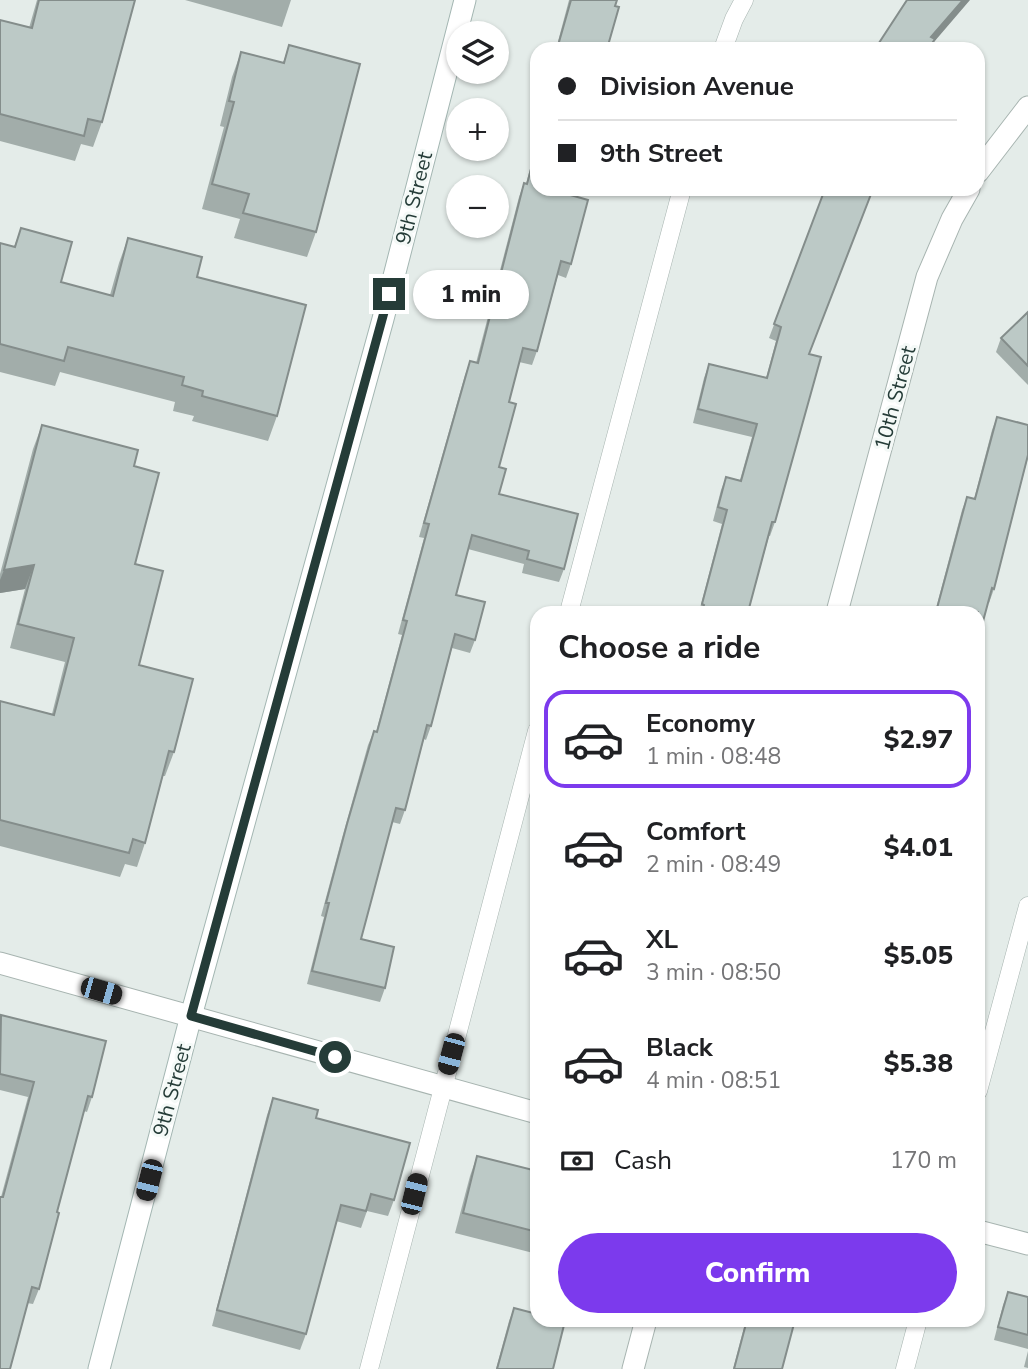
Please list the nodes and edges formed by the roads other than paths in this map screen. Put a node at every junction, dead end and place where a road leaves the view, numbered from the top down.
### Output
1 (465, 0) edge
2 (744, 0) edge
3 (726, 42) edge
4 (1028, 107) edge
5 (985, 163) edge
6 (680, 196) edge
7 (965, 196) edge
8 (571, 606) edge
9 (839, 606) edge
10 (530, 757) edge
11 (1028, 906) edge
12 (0, 963) edge
13 (191, 1016) junction
14 (985, 1065) edge
15 (442, 1087) junction
16 (530, 1111) edge
17 (985, 1233) edge
18 (1028, 1244) edge
19 (644, 1327) edge
20 (916, 1327) edge
21 (99, 1369) edge
22 (369, 1369) edge
23 (633, 1369) edge
24 (905, 1369) edge

1 - 13 street, 9th Street
2 - 3 lane
4 - 5 street
6 - 8 lane
7 - 9 street, 10th Street
10 - 15 lane
11 - 14 lane
12 - 13 street
13 - 15 street
13 - 21 street, 9th Street
15 - 16 street
15 - 22 lane
17 - 18 street
19 - 23 street
20 - 24 lane

